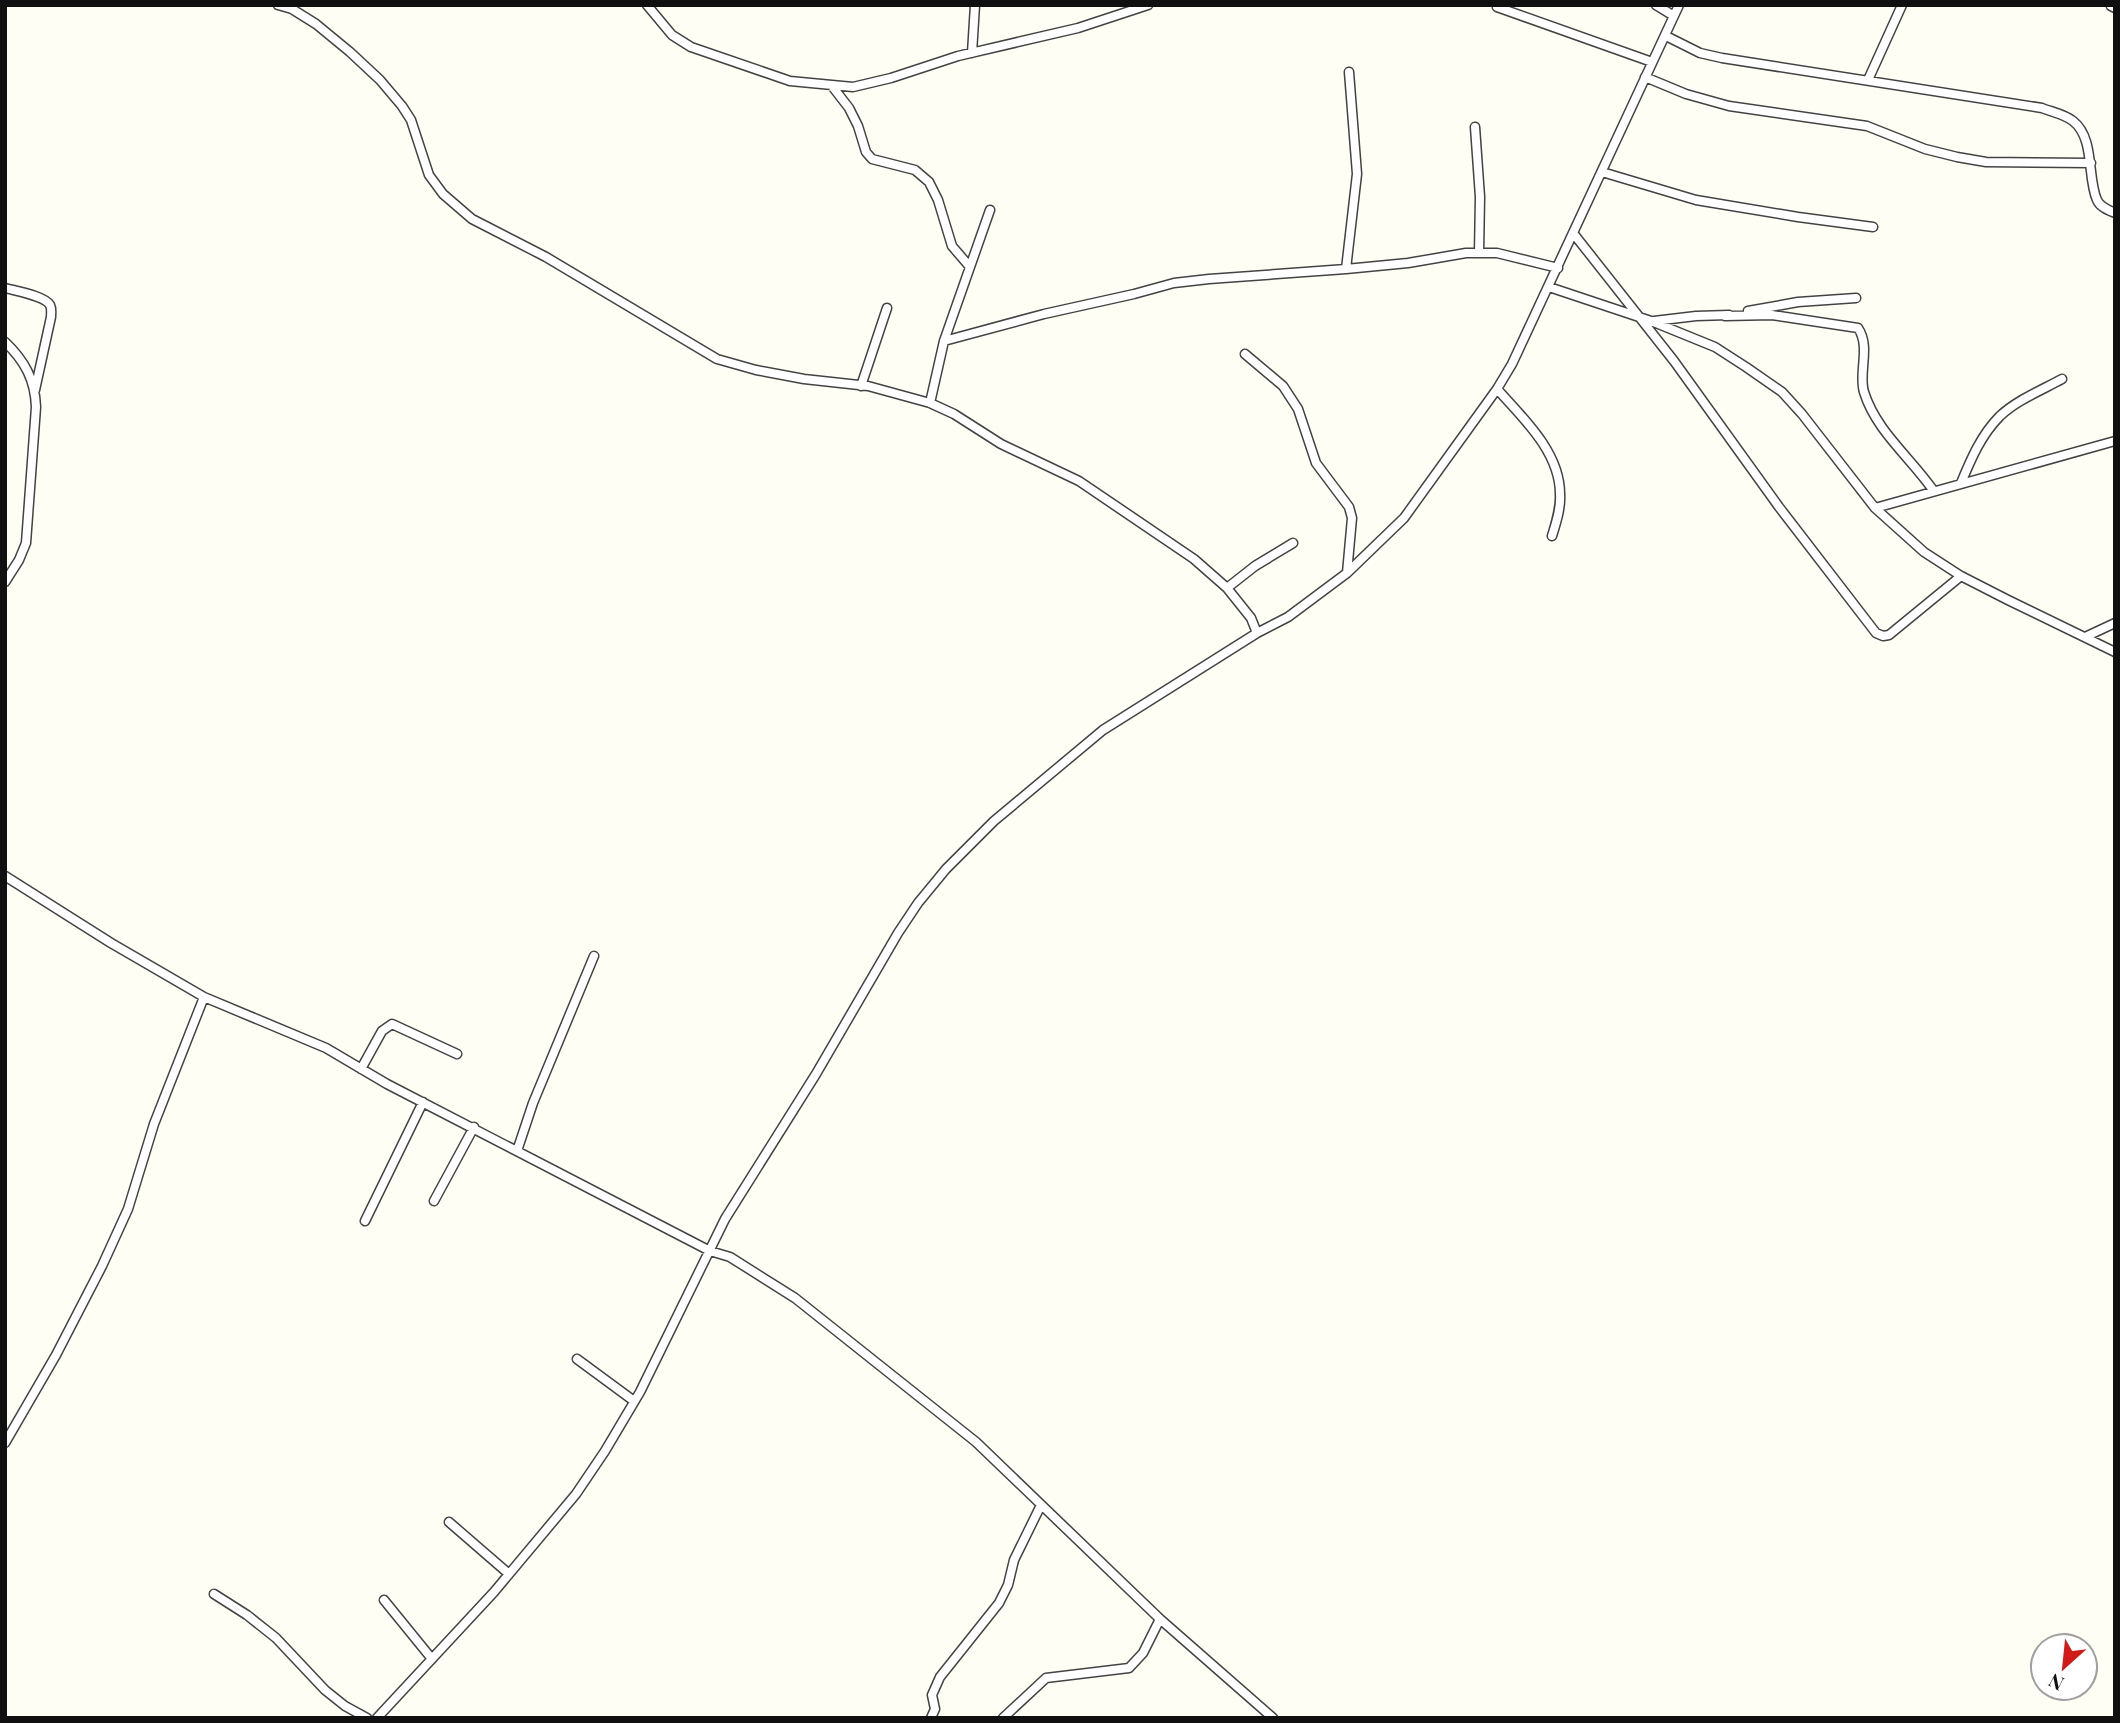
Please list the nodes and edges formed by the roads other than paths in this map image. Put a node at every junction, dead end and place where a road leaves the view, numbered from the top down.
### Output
1 (278, 5) edge
2 (647, 5) edge
3 (975, 5) edge
4 (1148, 5) edge
5 (1656, 5) edge
6 (1679, 5) edge
7 (1902, 5) edge
8 (1497, 6) edge
9 (1136, 8) edge
10 (1674, 16) junction
11 (1666, 36) junction
12 (972, 53) junction
13 (1652, 62) junction
14 (1349, 72) dead end
15 (1645, 77) junction
16 (1868, 80) junction
17 (832, 86) junction
18 (1475, 127) dead end
19 (2091, 163) junction
20 (1602, 172) junction
21 (990, 210) dead end
22 (2115, 213) edge
23 (1873, 227) dead end
24 (1573, 233) junction
25 (1479, 253) junction
26 (970, 267) junction
27 (1558, 268) junction
28 (1346, 269) junction
29 (1549, 287) junction
30 (5, 288) edge
31 (1856, 298) dead end
32 (887, 308) dead end
33 (1726, 316) junction
34 (1642, 318) junction
35 (1651, 321) junction
36 (944, 341) junction
37 (5, 342) edge
38 (1245, 354) dead end
39 (2062, 379) dead end
40 (861, 386) junction
41 (1497, 389) junction
42 (35, 390) junction
43 (930, 403) junction
44 (2115, 441) edge
45 (1961, 483) junction
46 (1933, 490) junction
47 (1875, 508) junction
48 (1552, 536) dead end
49 (1293, 543) dead end
50 (1347, 573) junction
51 (1961, 576) junction
52 (5, 582) edge
53 (1227, 588) junction
54 (2115, 623) edge
55 (1257, 632) junction
56 (2085, 637) junction
57 (2115, 652) edge
58 (5, 876) edge
59 (594, 956) dead end
60 (204, 997) junction
61 (457, 1054) dead end
62 (361, 1069) junction
63 (423, 1102) junction
64 (474, 1127) junction
65 (517, 1151) junction
66 (434, 1201) dead end
67 (365, 1221) dead end
68 (710, 1251) junction
69 (577, 1359) dead end
70 (634, 1401) junction
71 (5, 1443) edge
72 (1041, 1505) junction
73 (449, 1522) dead end
74 (509, 1574) junction
75 (214, 1594) dead end
76 (384, 1600) dead end
77 (1160, 1619) junction
78 (432, 1659) junction
79 (367, 1718) edge
80 (377, 1718) edge
81 (931, 1718) edge
82 (1003, 1718) edge
83 (1273, 1718) edge

1 - 40 street
2 - 17 street
3 - 12 street
4 - 9 street
5 - 10 street
6 - 10 street
7 - 16 street
8 - 13 street
9 - 12 street
10 - 11 street
11 - 13 street
11 - 16 street
12 - 17 street
13 - 15 street
14 - 28 street
15 - 19 street
15 - 20 street
16 - 19 street
17 - 26 street
18 - 25 street
19 - 22 street
20 - 23 street
20 - 24 street
21 - 26 street
24 - 27 street
24 - 34 street
25 - 27 street
25 - 28 street
26 - 36 street
27 - 29 street
28 - 36 street
29 - 34 street
29 - 41 street
30 - 42 street
31 - 33 street
32 - 40 street
33 - 35 street
33 - 46 street
34 - 35 street
34 - 51 street
35 - 47 street
36 - 43 street
37 - 42 street
38 - 50 street
39 - 45 street
40 - 43 street
41 - 48 street
41 - 50 street
42 - 52 street
43 - 53 street
44 - 45 street
45 - 46 street
46 - 47 street
47 - 51 street
49 - 53 street
50 - 55 street
51 - 56 street
53 - 55 street
54 - 56 street
55 - 68 street
56 - 57 street
58 - 60 street
59 - 65 street
60 - 62 street
60 - 71 street
61 - 62 street
62 - 63 street
63 - 64 street
63 - 67 street
64 - 65 street
64 - 66 street
65 - 68 street
68 - 70 street
68 - 72 street
69 - 70 street
70 - 74 street
72 - 77 street
72 - 81 street
73 - 74 street
74 - 78 street
75 - 79 street
76 - 78 street
77 - 82 street
77 - 83 street
78 - 80 street

